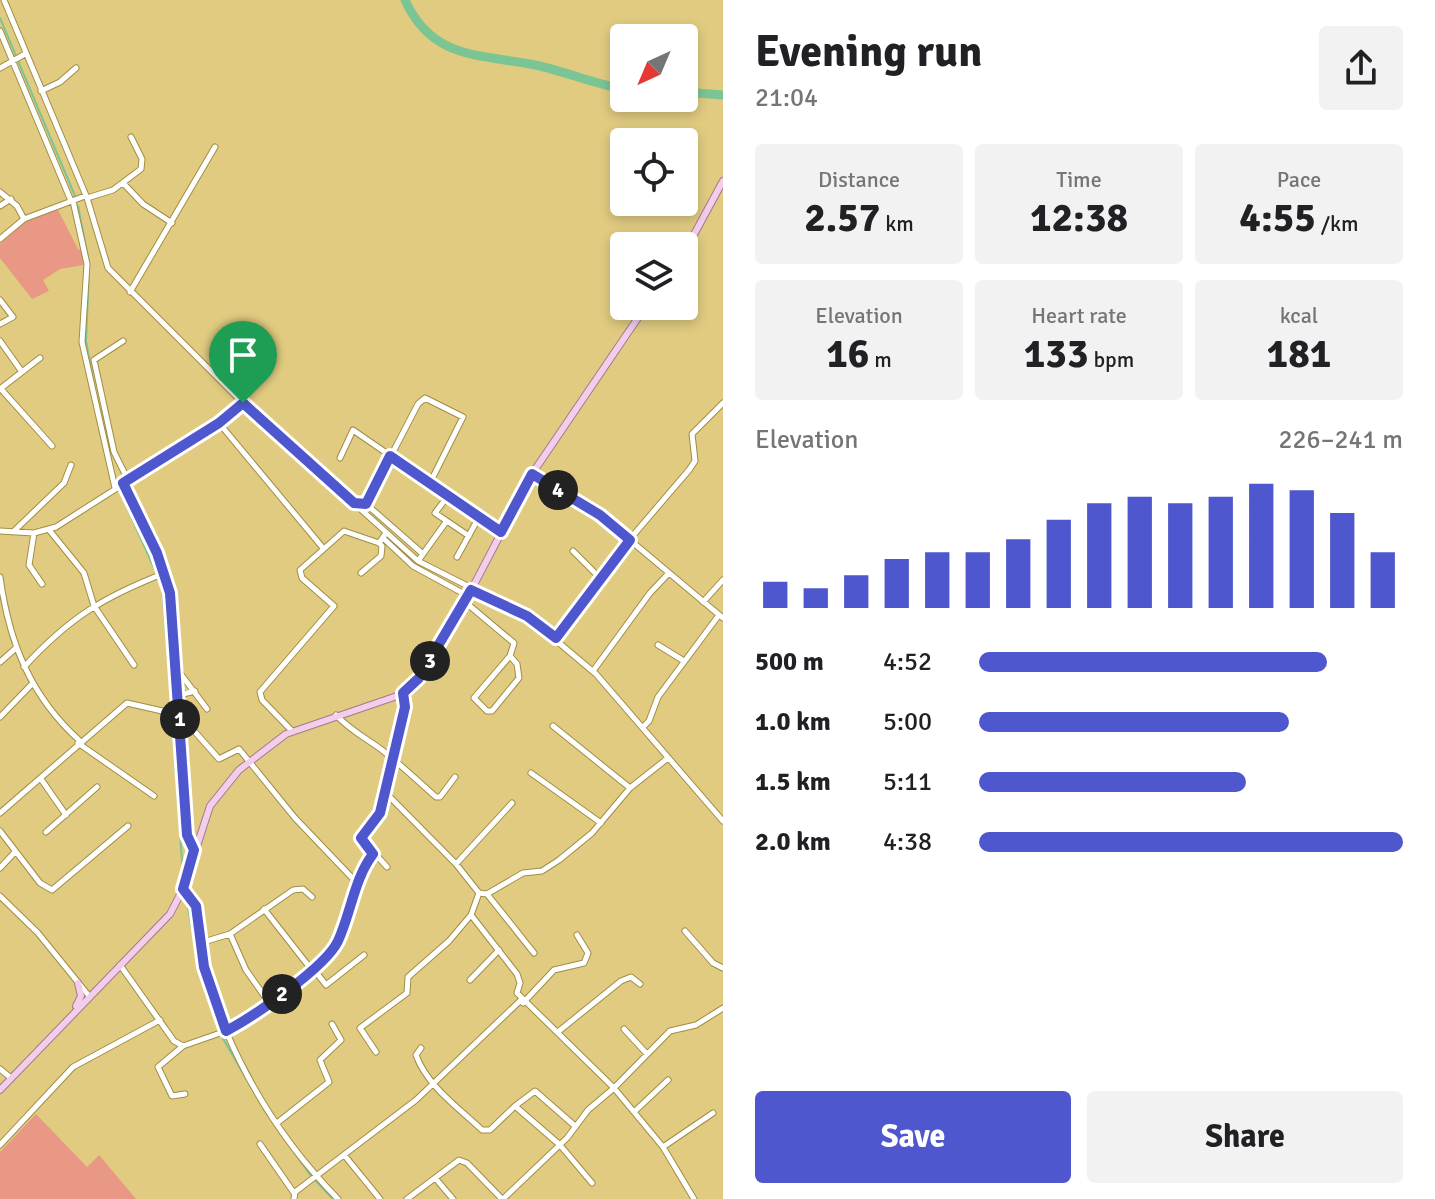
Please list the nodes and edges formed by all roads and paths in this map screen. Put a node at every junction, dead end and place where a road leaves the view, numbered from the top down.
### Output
1 (4, 0) edge
2 (0, 31) edge
3 (25, 54) junction
4 (13, 59) junction
5 (0, 68) edge
6 (76, 68) dead end
7 (41, 91) junction
8 (131, 137) dead end
9 (215, 147) dead end
10 (723, 181) edge
11 (123, 183) junction
12 (0, 192) edge
13 (86, 197) junction
14 (11, 199) junction
15 (72, 201) junction
16 (0, 206) edge
17 (24, 219) junction
18 (172, 223) junction
19 (695, 232) edge
20 (0, 239) edge
21 (130, 292) junction
22 (0, 300) edge
23 (636, 320) edge
24 (0, 324) edge
25 (0, 341) edge
26 (123, 341) dead end
27 (40, 358) dead end
28 (22, 372) junction
29 (0, 389) edge
30 (243, 403) junction
31 (723, 403) edge
32 (219, 423) junction
33 (52, 446) dead end
34 (390, 456) junction
35 (340, 458) dead end
36 (71, 465) dead end
37 (532, 474) junction
38 (125, 481) junction
39 (430, 483) junction
40 (115, 488) junction
41 (448, 496) junction
42 (354, 503) junction
43 (366, 504) junction
44 (479, 517) junction
45 (446, 522) junction
46 (0, 531) edge
47 (50, 531) junction
48 (13, 532) junction
49 (501, 532) junction
50 (34, 533) junction
51 (469, 536) junction
52 (383, 538) junction
53 (630, 540) junction
54 (323, 548) junction
55 (573, 551) dead end
56 (423, 554) junction
57 (457, 557) dead end
58 (418, 561) junction
59 (361, 573) dead end
60 (669, 573) junction
61 (160, 575) junction
62 (0, 577) edge
63 (601, 579) junction
64 (723, 580) edge
65 (42, 584) dead end
66 (468, 596) junction
67 (703, 602) junction
68 (94, 606) junction
69 (721, 617) edge
70 (556, 638) junction
71 (658, 645) dead end
72 (16, 648) junction
73 (510, 656) junction
74 (684, 661) junction
75 (0, 662) edge
76 (134, 665) dead end
77 (24, 667) junction
78 (177, 668) junction
79 (593, 671) junction
80 (31, 685) junction
81 (195, 691) junction
82 (403, 693) junction
83 (179, 695) junction
84 (207, 709) dead end
85 (180, 715) junction
86 (336, 715) junction
87 (0, 717) edge
88 (553, 726) dead end
89 (643, 727) junction
90 (292, 731) junction
91 (79, 742) junction
92 (393, 758) junction
93 (668, 758) junction
94 (250, 761) junction
95 (531, 773) dead end
96 (455, 777) dead end
97 (41, 779) junction
98 (97, 787) dead end
99 (630, 788) junction
100 (386, 793) junction
101 (154, 796) dead end
102 (0, 801) edge
103 (512, 803) dead end
104 (3, 810) edge
105 (66, 815) junction
106 (723, 821) edge
107 (601, 823) junction
108 (128, 826) dead end
109 (0, 831) edge
110 (46, 832) dead end
111 (194, 850) junction
112 (15, 852) junction
113 (373, 854) junction
114 (456, 864) junction
115 (387, 867) dead end
116 (0, 868) edge
117 (358, 884) junction
118 (183, 889) junction
119 (479, 893) junction
120 (487, 894) junction
121 (0, 896) edge
122 (312, 897) dead end
123 (264, 909) junction
124 (471, 915) junction
125 (685, 931) dead end
126 (230, 934) junction
127 (577, 935) dead end
128 (200, 943) junction
129 (499, 950) junction
130 (534, 953) dead end
131 (364, 955) dead end
132 (120, 965) junction
133 (312, 968) junction
134 (723, 968) edge
135 (470, 980) dead end
136 (78, 983) junction
137 (640, 984) dead end
138 (89, 996) junction
139 (522, 1002) junction
140 (270, 1004) junction
141 (723, 1008) edge
142 (70, 1016) junction
143 (160, 1020) junction
144 (332, 1024) dead end
145 (624, 1029) dead end
146 (226, 1031) junction
147 (559, 1031) junction
148 (183, 1046) junction
149 (421, 1048) dead end
150 (376, 1052) dead end
151 (647, 1054) junction
152 (0, 1069) edge
153 (11, 1078) junction
154 (668, 1080) dead end
155 (434, 1083) junction
156 (614, 1088) junction
157 (0, 1090) edge
158 (185, 1094) dead end
159 (515, 1106) junction
160 (634, 1112) junction
161 (713, 1113) dead end
162 (277, 1123) junction
163 (575, 1126) junction
164 (260, 1144) dead end
165 (0, 1145) edge
166 (560, 1145) junction
167 (663, 1147) junction
168 (345, 1156) junction
169 (316, 1176) junction
170 (436, 1179) junction
171 (592, 1183) dead end
172 (294, 1196) edge
173 (338, 1199) edge
174 (380, 1199) edge
175 (407, 1199) edge
176 (453, 1199) edge
177 (502, 1199) edge
178 (694, 1199) edge

1 - 3 street
2 - 4 street
3 - 4 street
3 - 7 street
4 - 5 street
4 - 15 street
6 - 7 street
7 - 13 street
8 - 11 street
9 - 18 street
10 - 19 main road
11 - 13 street
11 - 18 street
12 - 14 street
13 - 15 street
13 - 21 street
14 - 16 street
14 - 17 street
15 - 17 street
15 - 40 street
17 - 20 street
18 - 21 street
21 - 30 street
22 - 24 street
23 - 37 main road
25 - 28 street
26 - 38 street
27 - 28 street
28 - 29 street
29 - 33 street
30 - 32 street
30 - 42 street
31 - 53 street
32 - 38 street
32 - 54 street
34 - 35 street
34 - 39 street
34 - 39 street
34 - 43 street
36 - 48 street
37 - 49 main road
37 - 53 street
38 - 40 street
38 - 61 street
39 - 41 street
40 - 47 street
41 - 44 street
41 - 45 street
42 - 43 street
42 - 52 street
43 - 56 street
44 - 49 street
44 - 51 street
45 - 51 street
45 - 56 street
46 - 48 street
47 - 50 street
47 - 68 street
48 - 50 street
49 - 66 main road
50 - 65 street
51 - 57 street
52 - 54 street
52 - 58 street
52 - 59 street
52 - 66 street
53 - 60 street
53 - 63 street
54 - 90 street
55 - 63 street
56 - 58 street
58 - 66 street
60 - 67 street
60 - 79 street
61 - 68 street
61 - 78 street
62 - 72 street
63 - 70 street
64 - 67 street
66 - 70 street
66 - 73 street
66 - 82 main road
67 - 69 street
68 - 76 street
68 - 77 street
69 - 74 street
70 - 79 street
71 - 74 street
72 - 75 street
72 - 77 street
73 - 73 street
74 - 89 street
77 - 80 street
78 - 81 street
78 - 83 street
79 - 89 street
80 - 87 street
80 - 91 street
81 - 83 street
81 - 84 street
82 - 86 main road
82 - 92 street
83 - 85 street
85 - 91 street
85 - 94 street
85 - 111 street
86 - 90 main road
86 - 92 street
88 - 99 street
89 - 93 street
90 - 94 main road
91 - 97 street
91 - 101 street
92 - 96 street
92 - 100 street
93 - 99 street
93 - 106 street
94 - 111 main road
94 - 117 street
95 - 107 street
97 - 104 street
97 - 105 street
98 - 105 street
99 - 107 street
100 - 113 street
100 - 114 street
102 - 104 street
103 - 114 street
105 - 110 street
107 - 120 street
108 - 112 street
109 - 112 street
111 - 118 main road
112 - 116 street
113 - 115 street
113 - 117 street
114 - 119 street
117 - 133 street
118 - 128 street
118 - 132 main road
119 - 120 street
119 - 124 street
120 - 130 street
121 - 136 street
122 - 123 street
123 - 126 street
123 - 133 street
124 - 129 street
124 - 150 street
125 - 134 street
126 - 128 street
126 - 140 street
127 - 139 street
128 - 146 street
129 - 135 street
129 - 139 street
131 - 133 street
132 - 138 main road
132 - 143 street
133 - 140 street
136 - 138 street
136 - 142 main road
137 - 147 street
138 - 142 main road
139 - 147 street
139 - 155 street
140 - 146 street
141 - 151 street
142 - 153 main road
143 - 148 street
143 - 165 street
144 - 162 street
145 - 151 street
146 - 148 street
146 - 162 street
147 - 156 street
148 - 158 street
149 - 155 street
151 - 156 street
152 - 153 street
153 - 157 main road
154 - 160 street
155 - 159 street
155 - 168 street
156 - 160 street
156 - 163 street
159 - 163 street
159 - 166 street
160 - 167 street
161 - 167 street
162 - 169 street
163 - 166 street
164 - 172 street
166 - 171 street
166 - 177 street
167 - 178 street
168 - 169 street
168 - 174 street
169 - 172 street
169 - 173 street
170 - 175 street
170 - 176 street
170 - 177 street

